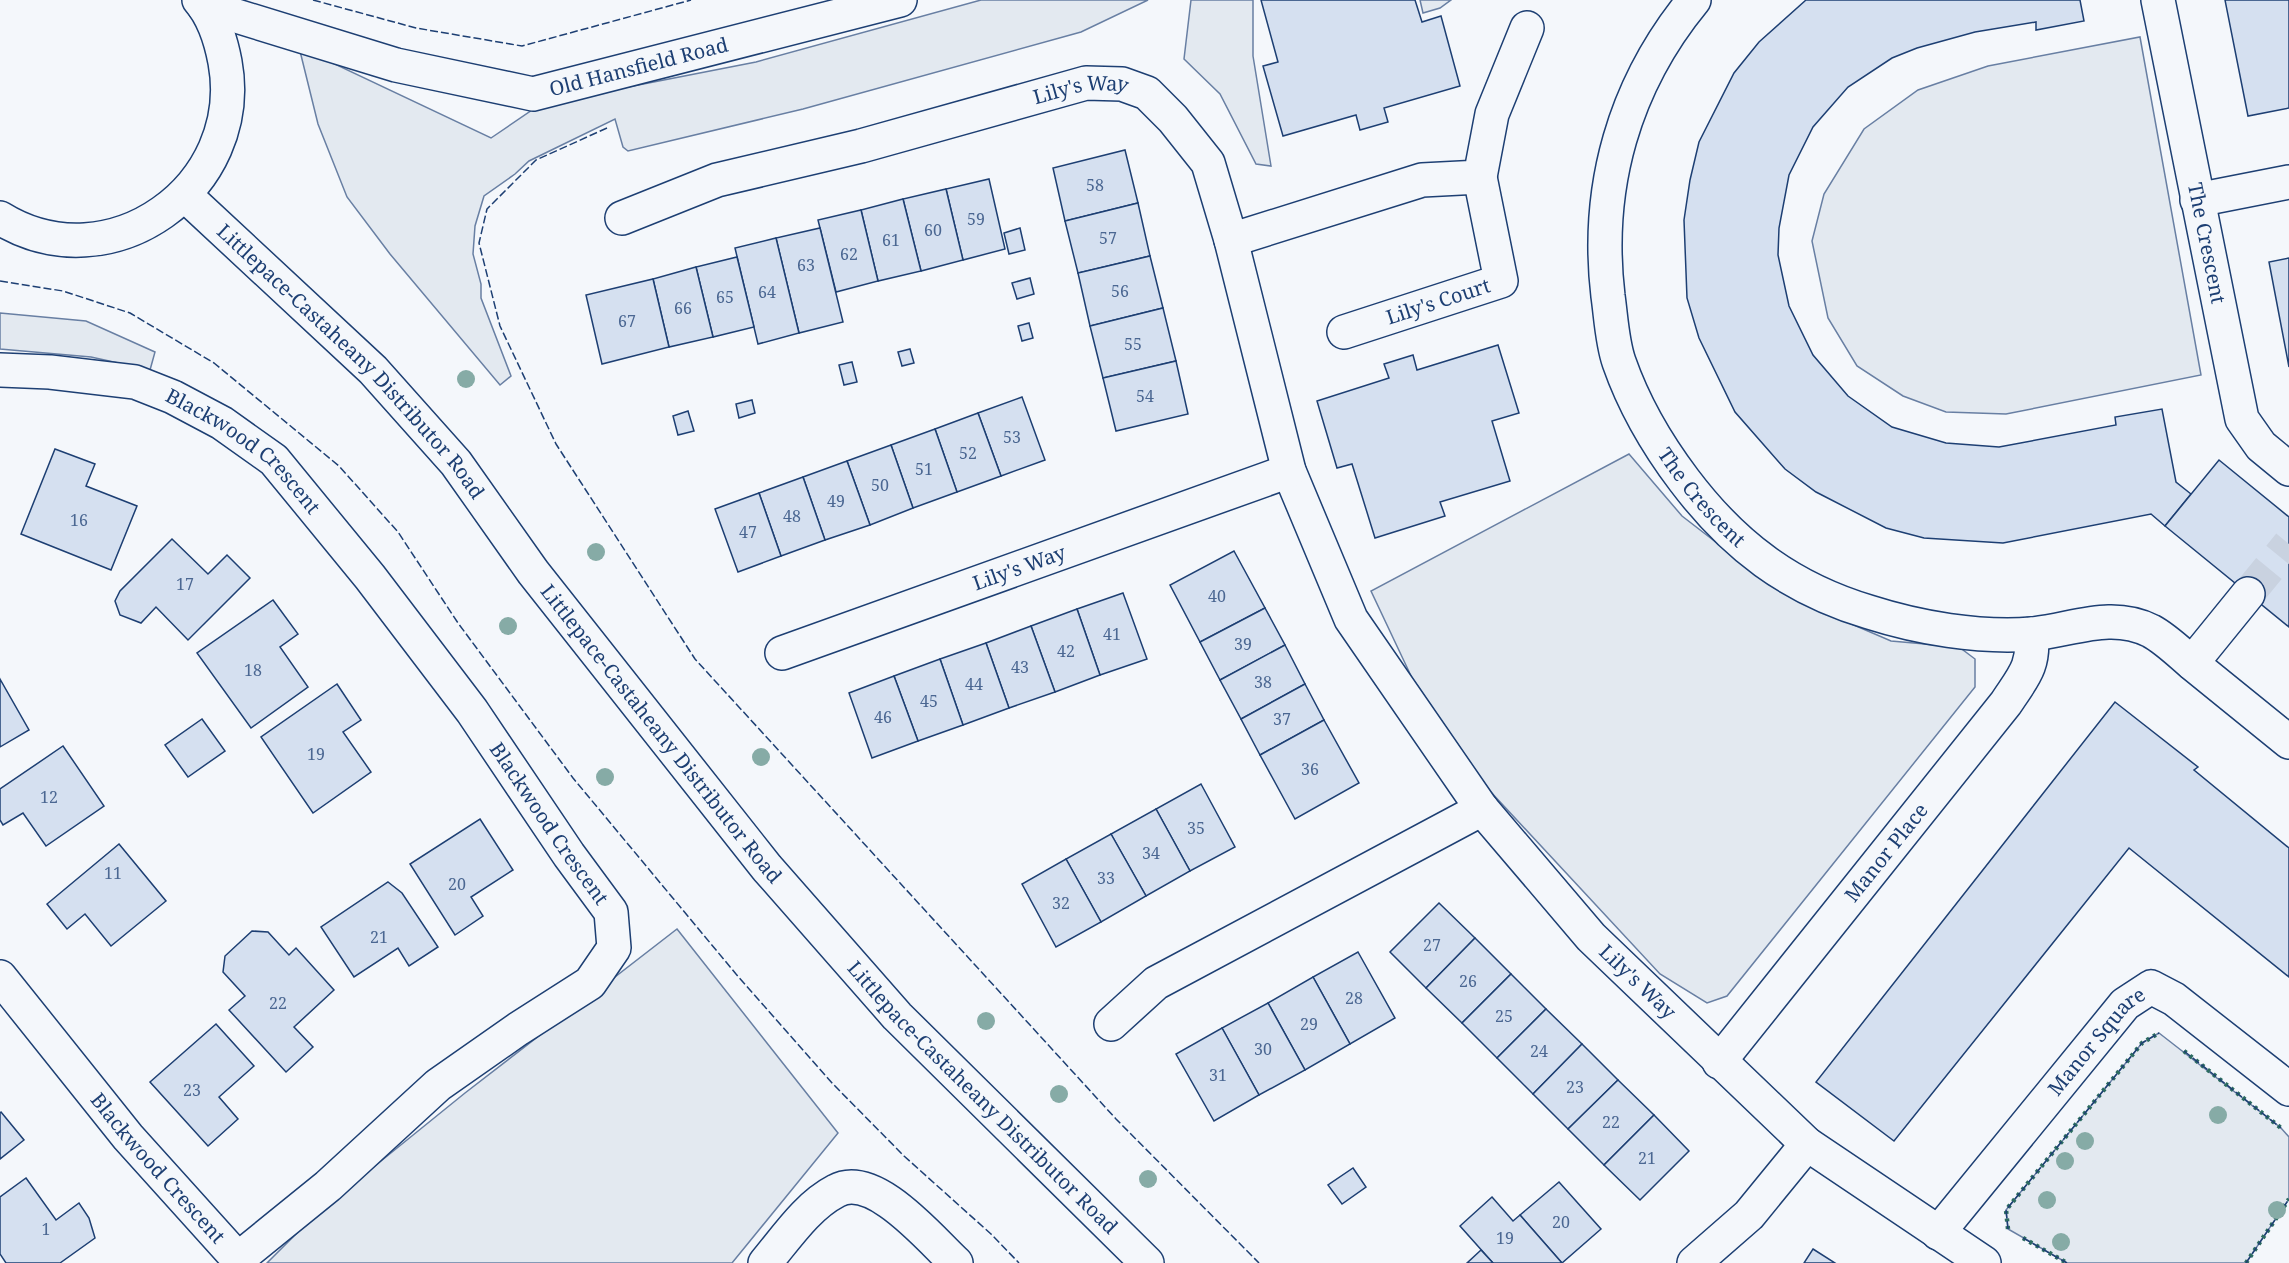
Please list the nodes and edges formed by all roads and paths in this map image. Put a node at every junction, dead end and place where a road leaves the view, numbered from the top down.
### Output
1 (900, 0) edge
2 (1694, 0) edge
3 (2158, 0) edge
4 (201, 3) edge
5 (1527, 28) dead end
6 (1480, 177) junction
7 (2289, 182) edge
8 (186, 195) junction
9 (2197, 200) junction
10 (0, 218) edge
11 (622, 218) dead end
12 (1231, 240) junction
13 (1344, 332) dead end
14 (0, 370) edge
15 (2289, 469) edge
16 (1289, 471) junction
17 (2248, 594) tunnel mouth
18 (2031, 634) junction
19 (782, 653) dead end
20 (2192, 663) junction
21 (2289, 742) edge
22 (1482, 809) junction
23 (0, 977) edge
24 (1111, 1024) dead end
25 (1719, 1062) junction
26 (2289, 1089) edge
27 (1807, 1144) junction
28 (1938, 1233) junction
29 (239, 1261) edge
30 (765, 1263) edge
31 (956, 1263) edge
32 (1147, 1263) edge
33 (1694, 1263) edge
34 (1984, 1263) edge

1 - 4 street, Old Hansfield Road
2 - 18 street, The Crescent
3 - 9 street, The Crescent
4 - 8 street
5 - 6 street, Lily's Court
6 - 12 street
6 - 13 street, Lily's Court
7 - 9 street
8 - 10 street
8 - 32 street, Littlepace-Castaheany Distributor Road
9 - 15 street, The Crescent
11 - 12 street, Lily's Way
12 - 16 street, Lily's Way
14 - 29 street, Blackwood Crescent
16 - 19 street, Lily's Way
16 - 22 street, Lily's Way
17 - 20 street
18 - 20 street, The Crescent
18 - 25 street, Manor Place
20 - 21 street
22 - 24 street
22 - 25 street, Lily's Way
23 - 29 street, Blackwood Crescent
25 - 27 street, Lily's Way
26 - 28 street, Manor Square
27 - 28 street, Lily's Way
27 - 33 street
28 - 34 street, Lily's Way
30 - 31 street

